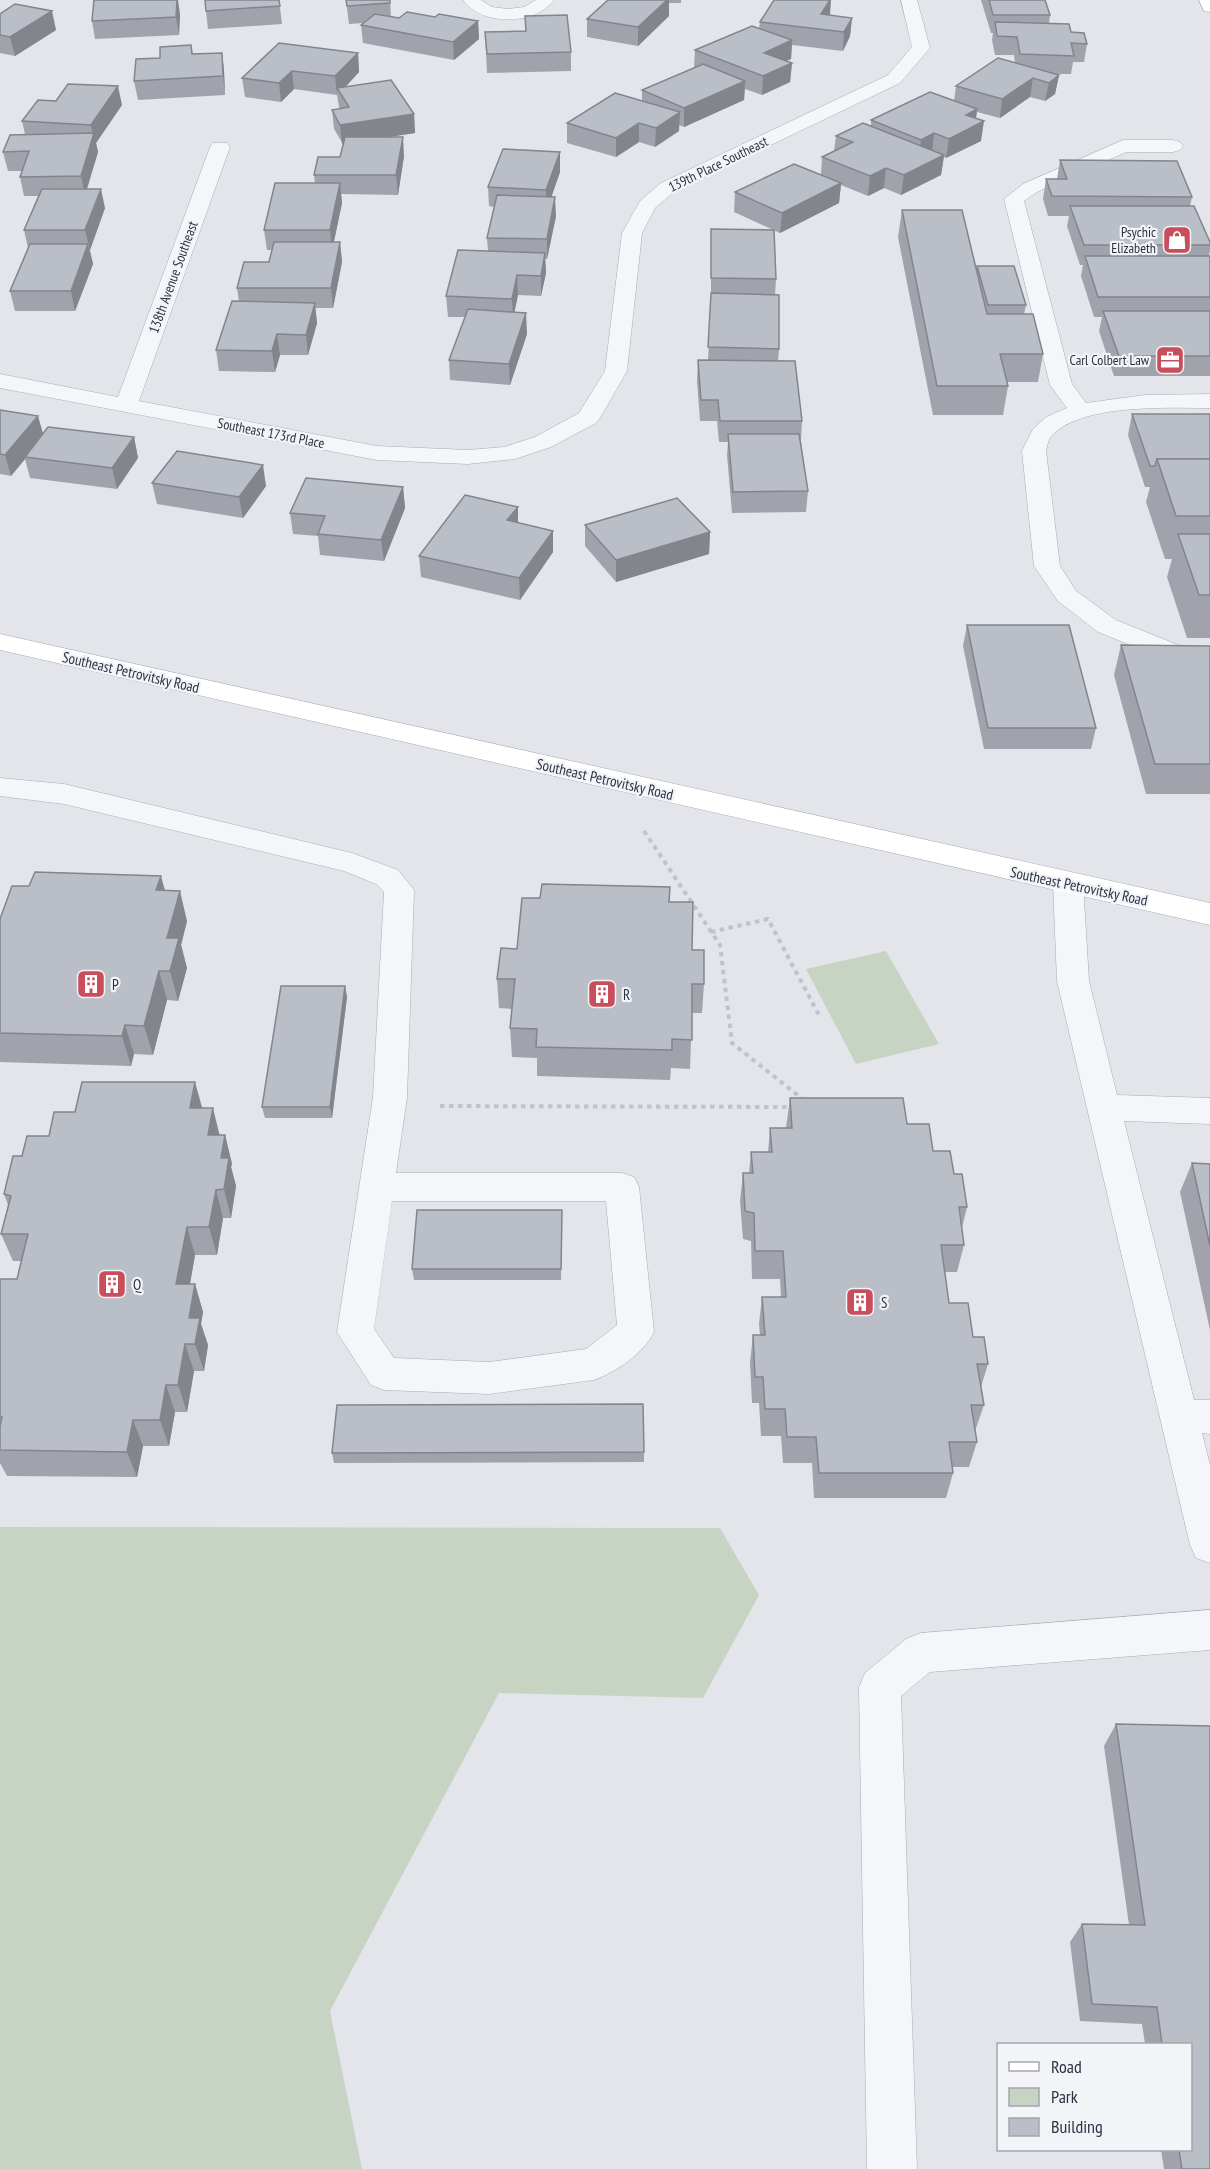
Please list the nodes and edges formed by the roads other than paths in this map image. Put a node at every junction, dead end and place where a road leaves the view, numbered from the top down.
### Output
1 (471, 0) edge
2 (546, 0) edge
3 (909, 0) edge
4 (1207, 0) edge
5 (1210, 7) edge
6 (1173, 146) dead end
7 (220, 147) dead end
8 (0, 381) edge
9 (1210, 401) edge
10 (126, 406) junction
11 (1080, 410) junction
12 (543, 442) joint
13 (0, 642) edge
14 (1210, 661) edge
15 (0, 786) edge
16 (1068, 884) junction
17 (1210, 914) edge
18 (1104, 1108) junction
19 (1210, 1111) edge
20 (375, 1187) junction
21 (1194, 1416) edge
22 (1210, 1545) edge
23 (1210, 1630) edge
24 (892, 2169) edge

1 - 2 street
3 - 12 street, 139th Place Southeast
4 - 5 main road
6 - 11 street
7 - 10 street, 138th Avenue Southeast
8 - 10 street, Southeast 173rd Place
9 - 11 street
10 - 12 street, Southeast 173rd Place
11 - 14 street
13 - 16 main road, Southeast Petrovitsky Road
15 - 20 street
16 - 17 main road, Southeast Petrovitsky Road
16 - 18 street
18 - 19 street
18 - 21 street
20 - 20 street
21 - 22 street
23 - 24 street

